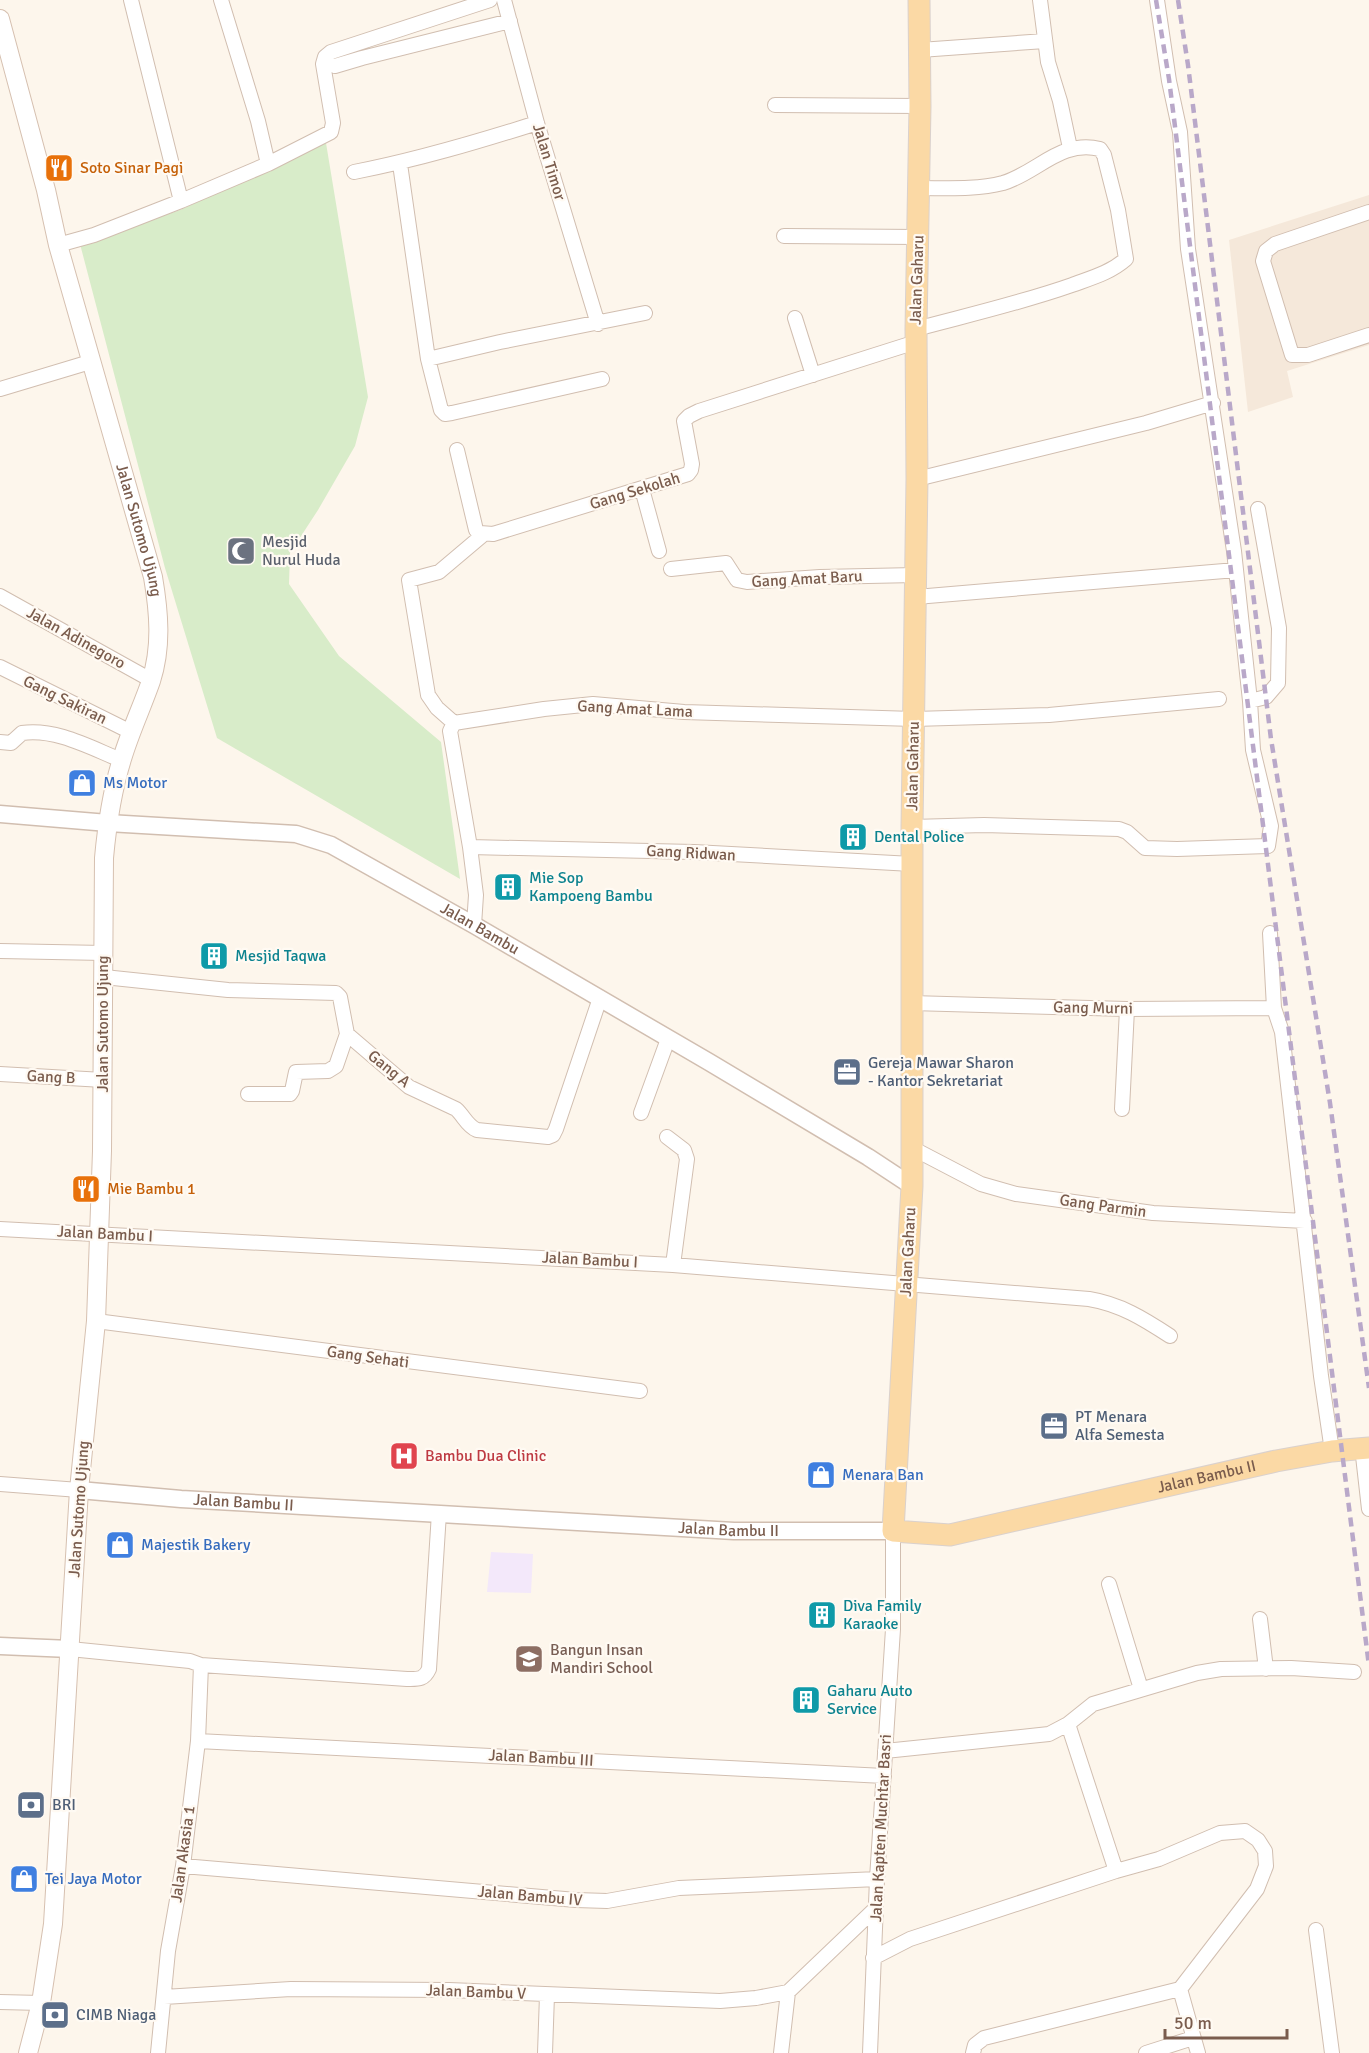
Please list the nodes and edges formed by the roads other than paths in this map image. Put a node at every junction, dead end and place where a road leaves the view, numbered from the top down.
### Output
1 (131, 0) edge
2 (220, 0) edge
3 (490, 0) edge
4 (504, 0) edge
5 (919, 0) edge
6 (1040, 0) edge
7 (1157, 0) edge
8 (0, 19) edge
9 (510, 21) junction
10 (1045, 41) junction
11 (920, 50) junction
12 (335, 66) dead end
13 (775, 105) dead end
14 (920, 106) junction
15 (537, 123) junction
16 (1070, 148) junction
17 (268, 164) junction
18 (400, 164) junction
19 (354, 172) dead end
20 (920, 188) junction
21 (182, 201) junction
22 (1369, 212) edge
23 (784, 236) dead end
24 (919, 237) junction
25 (58, 245) junction
26 (645, 314) dead end
27 (795, 318) dead end
28 (598, 324) junction
29 (1369, 335) edge
30 (916, 336) junction
31 (428, 359) junction
32 (90, 362) junction
33 (813, 375) junction
34 (602, 379) dead end
35 (0, 389) edge
36 (1213, 403) junction
37 (457, 450) dead end
38 (917, 479) junction
39 (642, 489) junction
40 (1258, 509) dead end
41 (484, 534) junction
42 (659, 550) dead end
43 (671, 569) dead end
44 (1236, 570) junction
45 (916, 575) junction
46 (0, 596) edge
47 (916, 597) junction
48 (0, 667) edge
49 (151, 680) junction
50 (1219, 699) dead end
51 (1250, 701) junction
52 (914, 719) junction
53 (454, 723) junction
54 (131, 732) junction
55 (0, 742) edge
56 (121, 760) junction
57 (0, 813) edge
58 (108, 823) junction
59 (912, 827) junction
60 (470, 847) junction
61 (912, 864) junction
62 (475, 920) junction
63 (1270, 933) dead end
64 (0, 951) edge
65 (104, 953) junction
66 (104, 977) junction
67 (600, 998) junction
68 (911, 1003) junction
69 (1274, 1008) junction
70 (1127, 1009) junction
71 (347, 1034) junction
72 (668, 1040) junction
73 (0, 1074) edge
74 (103, 1080) junction
75 (248, 1094) dead end
76 (1122, 1109) dead end
77 (641, 1113) dead end
78 (667, 1137) dead end
79 (912, 1149) junction
80 (912, 1180) junction
81 (1305, 1221) junction
82 (0, 1229) edge
83 (99, 1233) junction
84 (673, 1265) junction
85 (906, 1283) junction
86 (96, 1321) junction
87 (1170, 1336) dead end
88 (640, 1391) dead end
89 (1365, 1448) edge
90 (1332, 1452) junction
91 (0, 1484) edge
92 (80, 1490) junction
93 (1369, 1509) edge
94 (439, 1513) junction
95 (892, 1531) junction
96 (1109, 1584) dead end
97 (1260, 1619) dead end
98 (0, 1646) edge
99 (70, 1649) junction
100 (196, 1663) junction
101 (1266, 1669) junction
102 (1354, 1672) dead end
103 (1141, 1689) junction
104 (1068, 1725) junction
105 (198, 1741) junction
106 (885, 1751) junction
107 (884, 1776) junction
108 (183, 1866) junction
109 (1116, 1871) junction
110 (877, 1879) junction
111 (876, 1908) junction
112 (1316, 1930) dead end
113 (873, 1958) junction
114 (1180, 1989) junction
115 (788, 1992) junction
116 (547, 1995) junction
117 (164, 1996) junction
118 (0, 2002) edge
119 (41, 2003) junction
120 (1193, 2038) junction
121 (28, 2053) edge
122 (158, 2053) edge
123 (545, 2053) edge
124 (781, 2053) edge
125 (870, 2053) edge
126 (973, 2053) edge
127 (1146, 2053) edge
128 (1198, 2053) edge
129 (1332, 2053) edge

1 - 21 street
2 - 17 street
3 - 17 street
4 - 9 street, Jalan Timor
5 - 11 main road, Jalan Gaharu
6 - 10 street
7 - 36 street
8 - 25 main road, Jalan Sutomo Ujung
9 - 12 street
9 - 15 street, Jalan Timor
10 - 11 street
10 - 16 street
11 - 14 main road, Jalan Gaharu
13 - 14 street
14 - 20 main road, Jalan Gaharu
15 - 18 street
15 - 28 street, Jalan Timor
16 - 20 street
16 - 30 street, Gang Sekolah
17 - 21 street
18 - 19 street
18 - 31 street
20 - 24 main road, Jalan Gaharu
21 - 25 street
22 - 29 street
23 - 24 street
24 - 30 main road, Jalan Gaharu
25 - 32 main road, Jalan Sutomo Ujung
26 - 28 street
27 - 33 street
28 - 31 street
30 - 33 street, Gang Sekolah
30 - 38 main road, Jalan Gaharu
31 - 34 street
32 - 35 street
32 - 49 main road, Jalan Sutomo Ujung
33 - 39 street, Gang Sekolah
36 - 38 street
36 - 44 street
37 - 41 street
38 - 45 main road, Jalan Gaharu
39 - 41 street, Gang Sekolah
39 - 42 street
40 - 51 street
41 - 53 street
43 - 45 street, Gang Amat Baru
44 - 47 street
44 - 51 street
45 - 47 main road, Jalan Gaharu
46 - 49 street, Jalan Adinegoro
47 - 52 main road, Jalan Gaharu
48 - 54 street, Gang Sakiran
49 - 54 main road, Jalan Sutomo Ujung
50 - 52 street, Gang Amat Lama
51 - 59 street
52 - 53 street, Gang Amat Lama
52 - 59 main road, Jalan Gaharu
53 - 60 street
54 - 56 main road, Jalan Sutomo Ujung
55 - 56 street
56 - 58 main road, Jalan Sutomo Ujung
57 - 58 street, Jalan Bambu
58 - 62 street, Jalan Bambu
58 - 65 main road, Jalan Sutomo Ujung
59 - 61 main road, Jalan Gaharu
60 - 61 street, Gang Ridwan
60 - 62 street
61 - 68 main road, Jalan Gaharu
62 - 67 street, Jalan Bambu
63 - 69 street
64 - 65 street
65 - 66 main road, Jalan Sutomo Ujung
66 - 71 street
66 - 74 main road, Jalan Sutomo Ujung
67 - 71 street, Gang A
67 - 72 street, Jalan Bambu
68 - 70 street, Gang Murni
68 - 79 main road, Jalan Gaharu
69 - 70 street, Gang Murni
69 - 81 street
70 - 76 street
71 - 75 street
72 - 77 street
72 - 80 street, Jalan Bambu
73 - 74 street, Gang B
74 - 83 main road, Jalan Sutomo Ujung
78 - 84 street
79 - 80 main road, Jalan Gaharu
79 - 81 street, Gang Parmin
80 - 85 main road, Jalan Gaharu
81 - 90 street
82 - 83 street, Jalan Bambu I
83 - 84 street, Jalan Bambu I
83 - 86 main road, Jalan Sutomo Ujung
84 - 85 street, Jalan Bambu I
85 - 87 street, Jalan Bambu I
85 - 95 main road, Jalan Gaharu
86 - 88 street, Gang Sehati
86 - 92 main road, Jalan Sutomo Ujung
89 - 90 main road, Jalan Bambu II
89 - 93 street
90 - 95 main road, Jalan Bambu II
91 - 92 street
92 - 94 street, Jalan Bambu II
92 - 99 main road, Jalan Sutomo Ujung
94 - 95 street, Jalan Bambu II
94 - 100 street
95 - 106 street, Jalan Kapten Muchtar Basri
96 - 103 street
97 - 101 street
98 - 99 street
99 - 100 street
99 - 119 main road, Jalan Sutomo Ujung
100 - 105 street, Jalan Akasia 1
101 - 102 street
101 - 103 street
103 - 104 street
104 - 106 street
104 - 109 street
105 - 107 street, Jalan Bambu III
105 - 108 street, Jalan Akasia 1
106 - 107 street, Jalan Kapten Muchtar Basri
107 - 110 street, Jalan Kapten Muchtar Basri
108 - 110 street, Jalan Bambu IV
108 - 117 street, Jalan Akasia 1
109 - 113 street
109 - 114 street
110 - 111 street, Jalan Kapten Muchtar Basri
111 - 113 street, Jalan Kapten Muchtar Basri
111 - 115 street
112 - 129 street
113 - 125 street, Jalan Kapten Muchtar Basri
114 - 120 street
114 - 126 street
115 - 116 street, Jalan Bambu V
115 - 124 street
116 - 117 street, Jalan Bambu V
116 - 123 street
117 - 122 street, Jalan Akasia 1
118 - 119 street
119 - 121 main road, Jalan Sutomo Ujung
120 - 127 street
120 - 128 street

